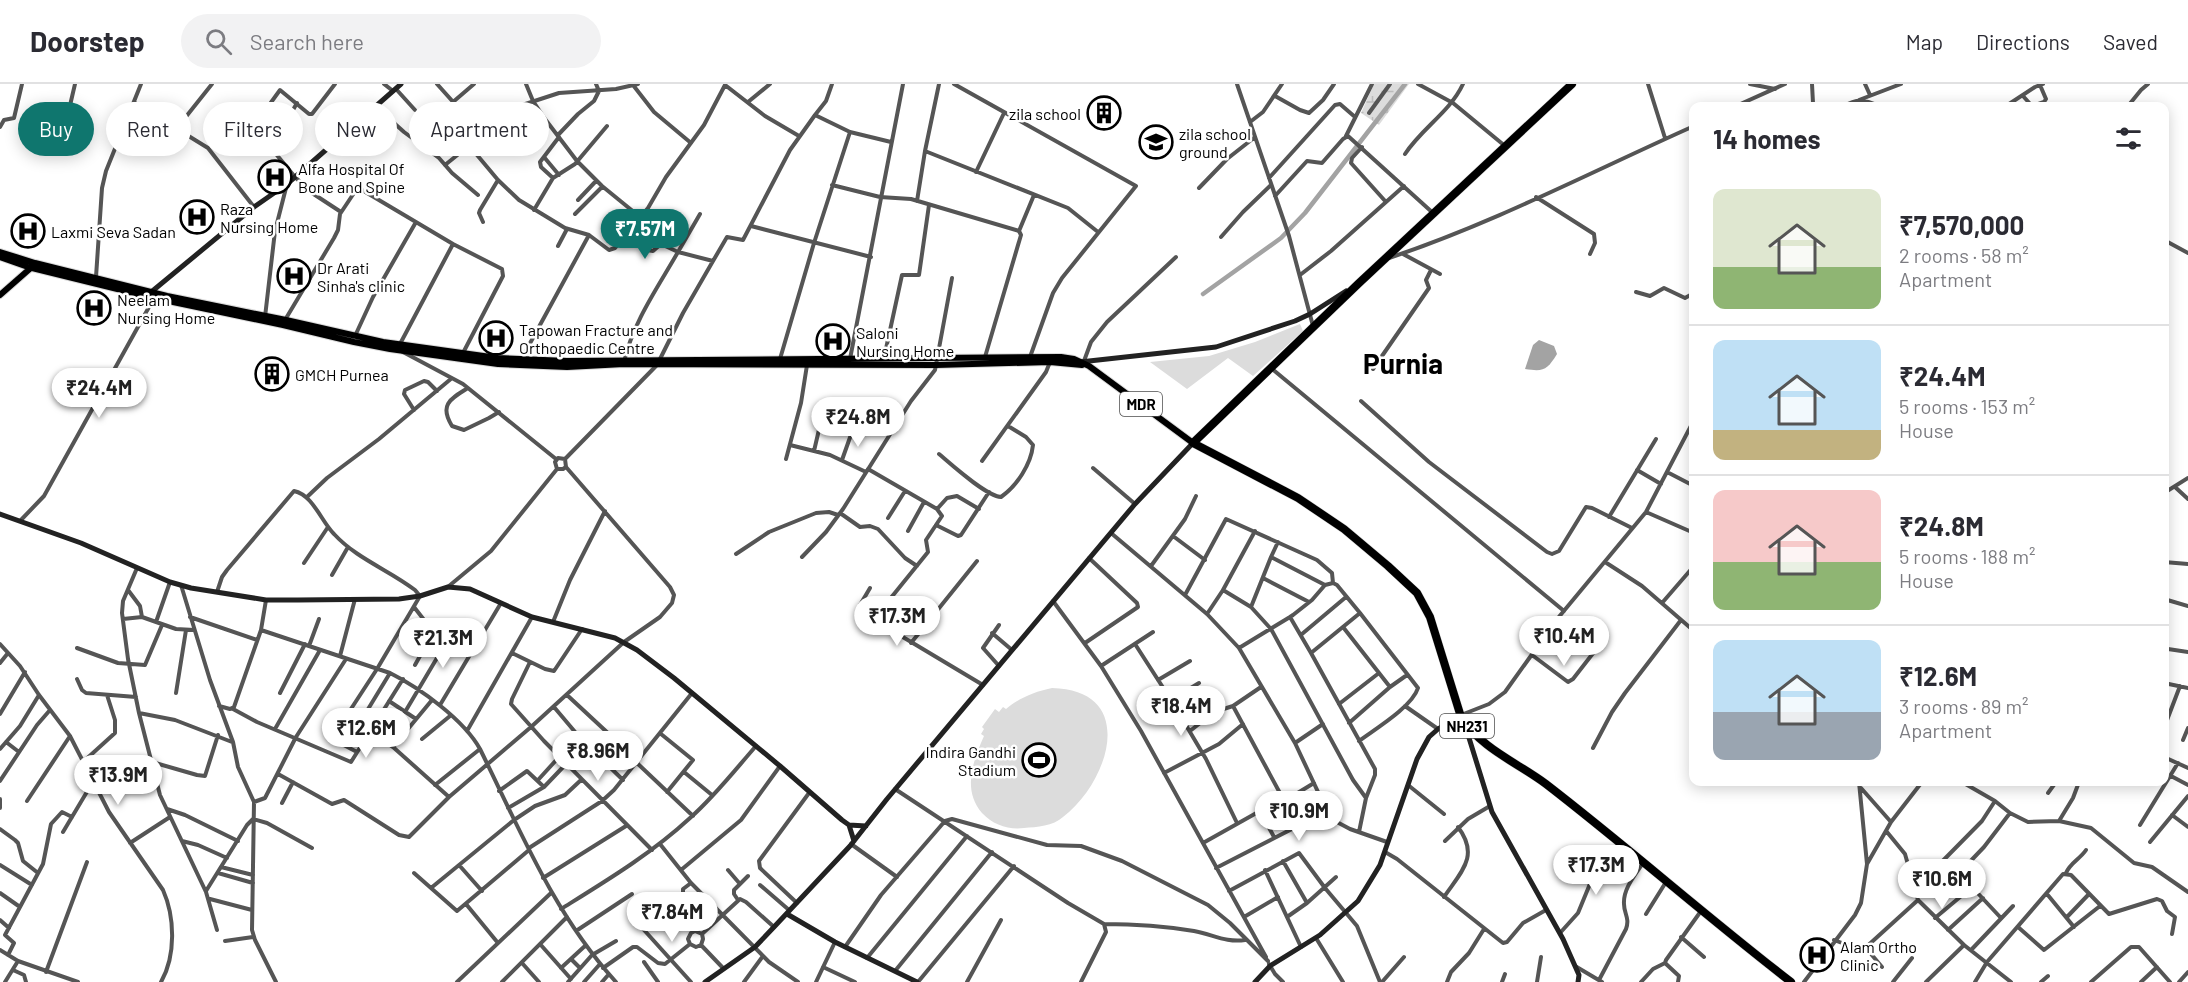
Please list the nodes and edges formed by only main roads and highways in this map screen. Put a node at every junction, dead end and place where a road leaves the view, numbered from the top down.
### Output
1 (1572, 84) edge
2 (0, 252) edge
3 (0, 257) edge
4 (33, 265) junction
5 (0, 295) edge
6 (150, 296) junction
7 (285, 322) junction
8 (399, 348) junction
9 (461, 356) junction
10 (624, 361) junction
11 (658, 362) junction
12 (937, 362) junction
13 (1085, 363) junction
14 (1193, 443) junction
15 (1791, 982) edge

1 - 14 highway
2 - 4 main road, MDR
3 - 4 main road, MDR
4 - 5 main road
4 - 6 main road, MDR
4 - 6 main road, MDR
6 - 7 main road, MDR
7 - 8 main road, MDR
7 - 8 main road, MDR
8 - 9 main road, MDR
9 - 10 main road, MDR
9 - 10 main road, MDR
10 - 11 main road, MDR
11 - 12 main road, MDR
11 - 12 main road, MDR
12 - 13 main road, MDR
12 - 13 main road, MDR
13 - 14 main road, MDR
14 - 15 highway, NH231

